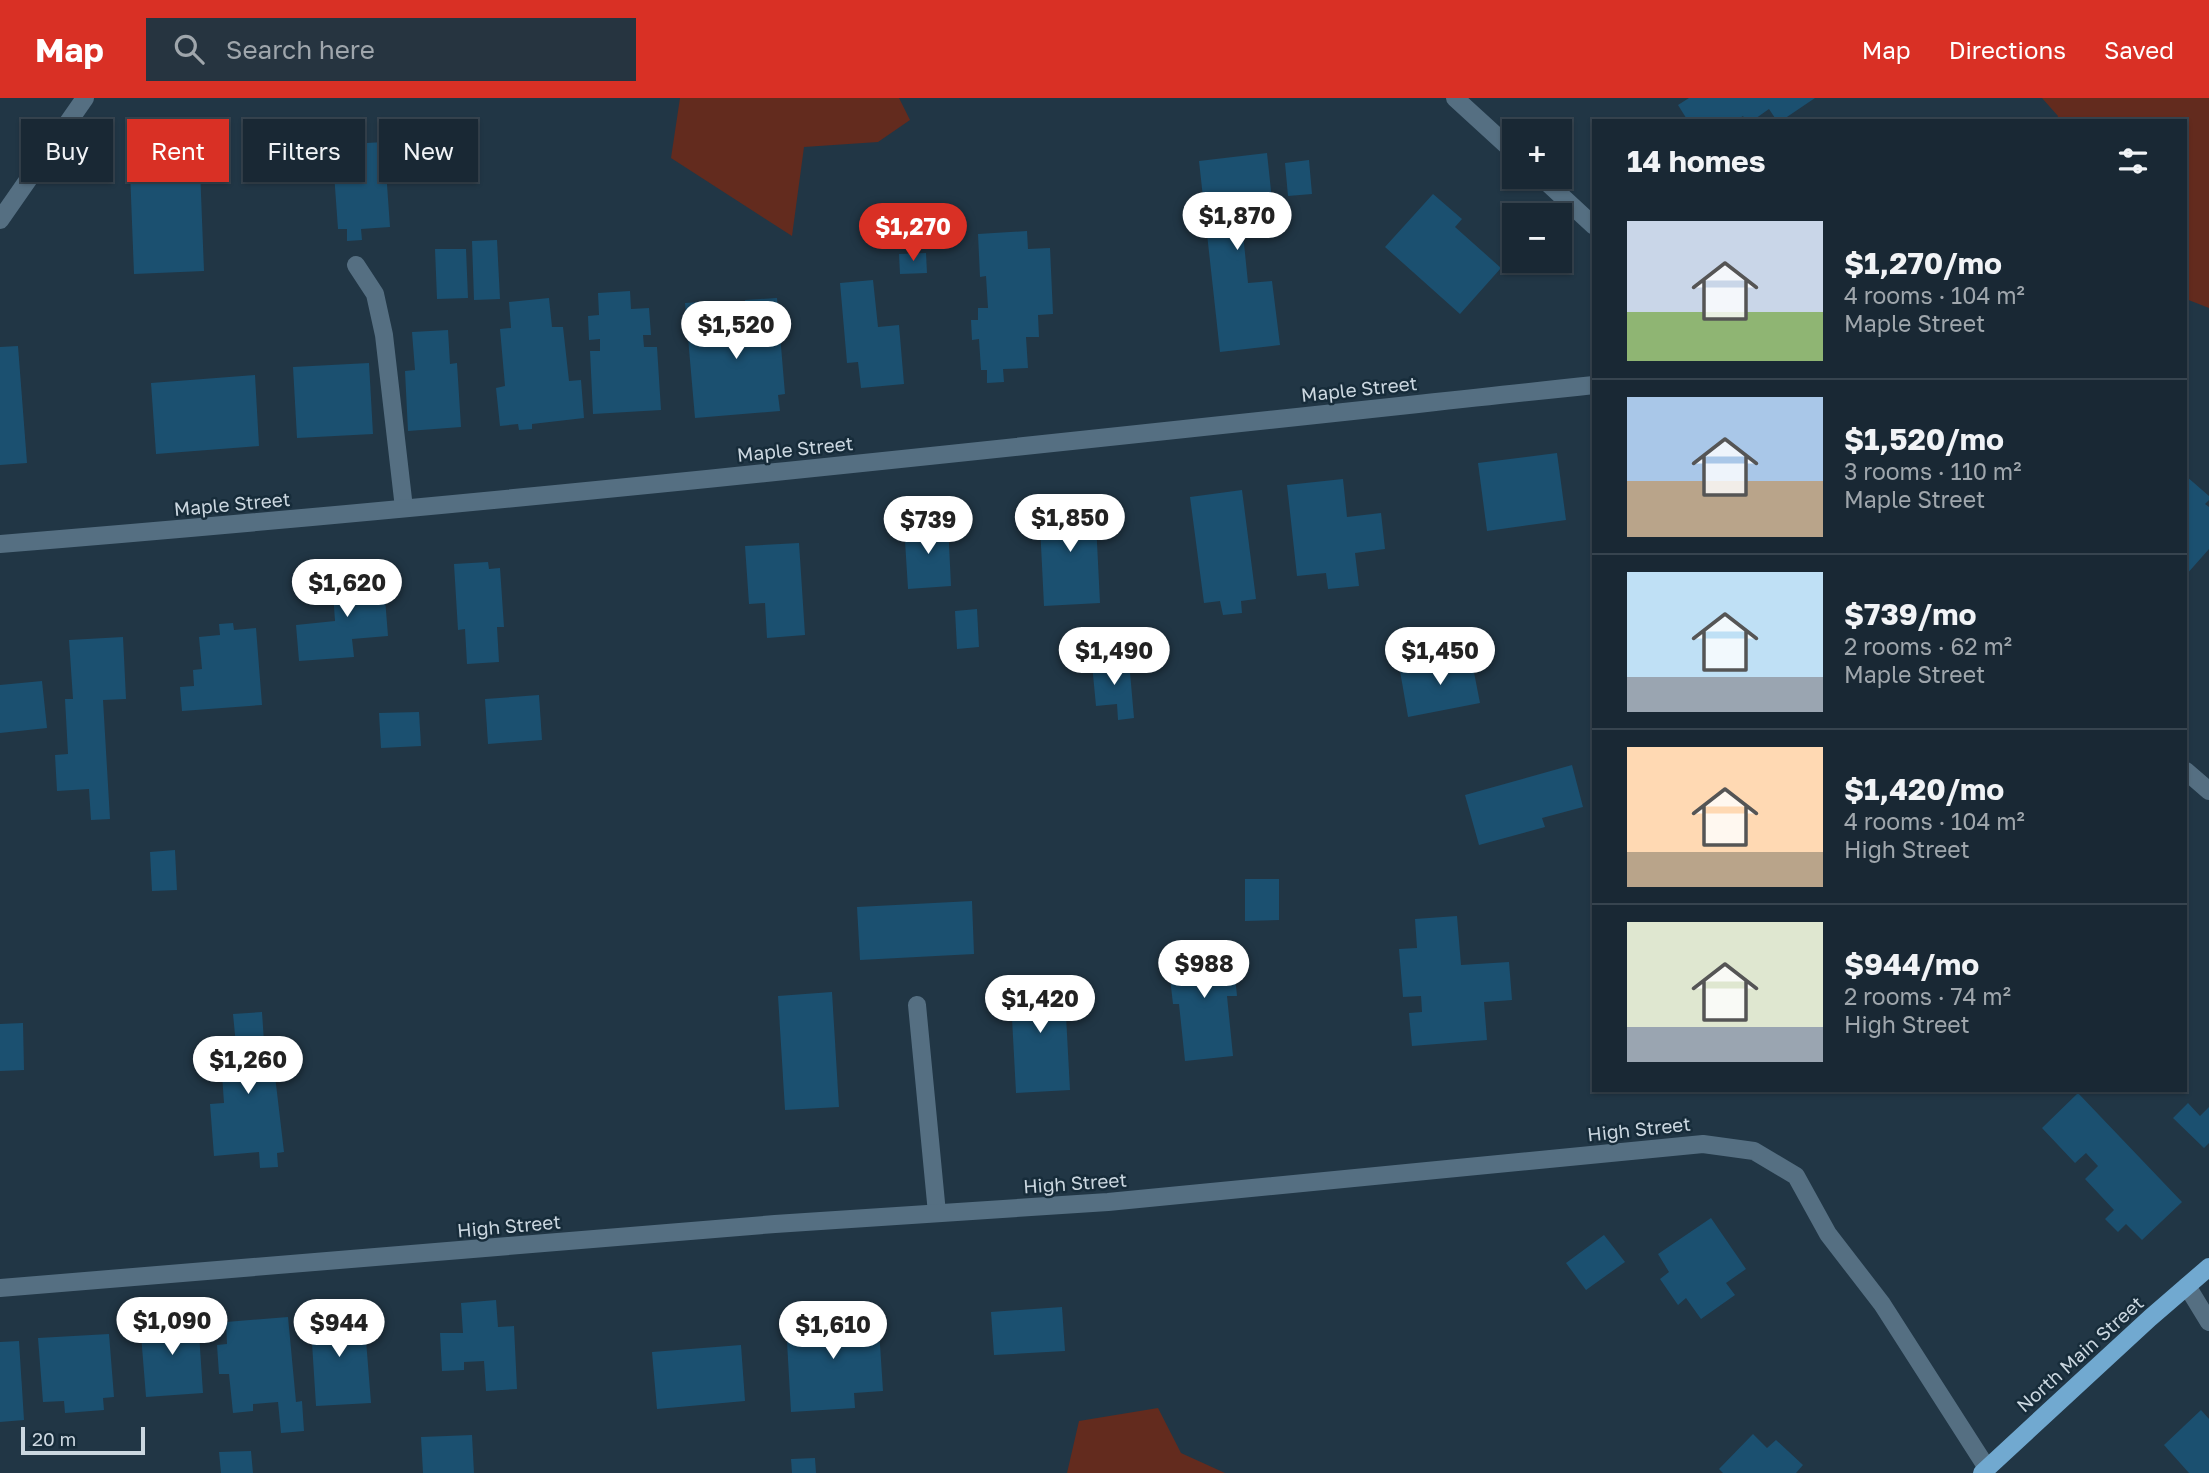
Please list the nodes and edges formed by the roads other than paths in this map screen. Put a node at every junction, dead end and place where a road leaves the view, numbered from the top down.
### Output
1 (85, 98) edge
2 (1455, 98) edge
3 (1502, 141) edge
4 (1554, 189) edge
5 (0, 220) edge
6 (1592, 224) edge
7 (356, 265) dead end
8 (1592, 385) edge
9 (404, 508) junction
10 (0, 544) edge
11 (2187, 772) edge
12 (2209, 791) edge
13 (917, 1005) dead end
14 (937, 1213) junction
15 (2209, 1267) edge
16 (2186, 1286) junction
17 (0, 1288) edge
18 (2209, 1322) edge
19 (1985, 1471) edge

1 - 5 street
2 - 3 street
4 - 6 street
7 - 9 street
8 - 9 street, Maple Street
9 - 10 street, Maple Street
11 - 12 street
13 - 14 street
14 - 17 street, High Street
14 - 19 street, High Street
15 - 16 main road, North Main Street
16 - 18 street
16 - 19 main road, North Main Street

